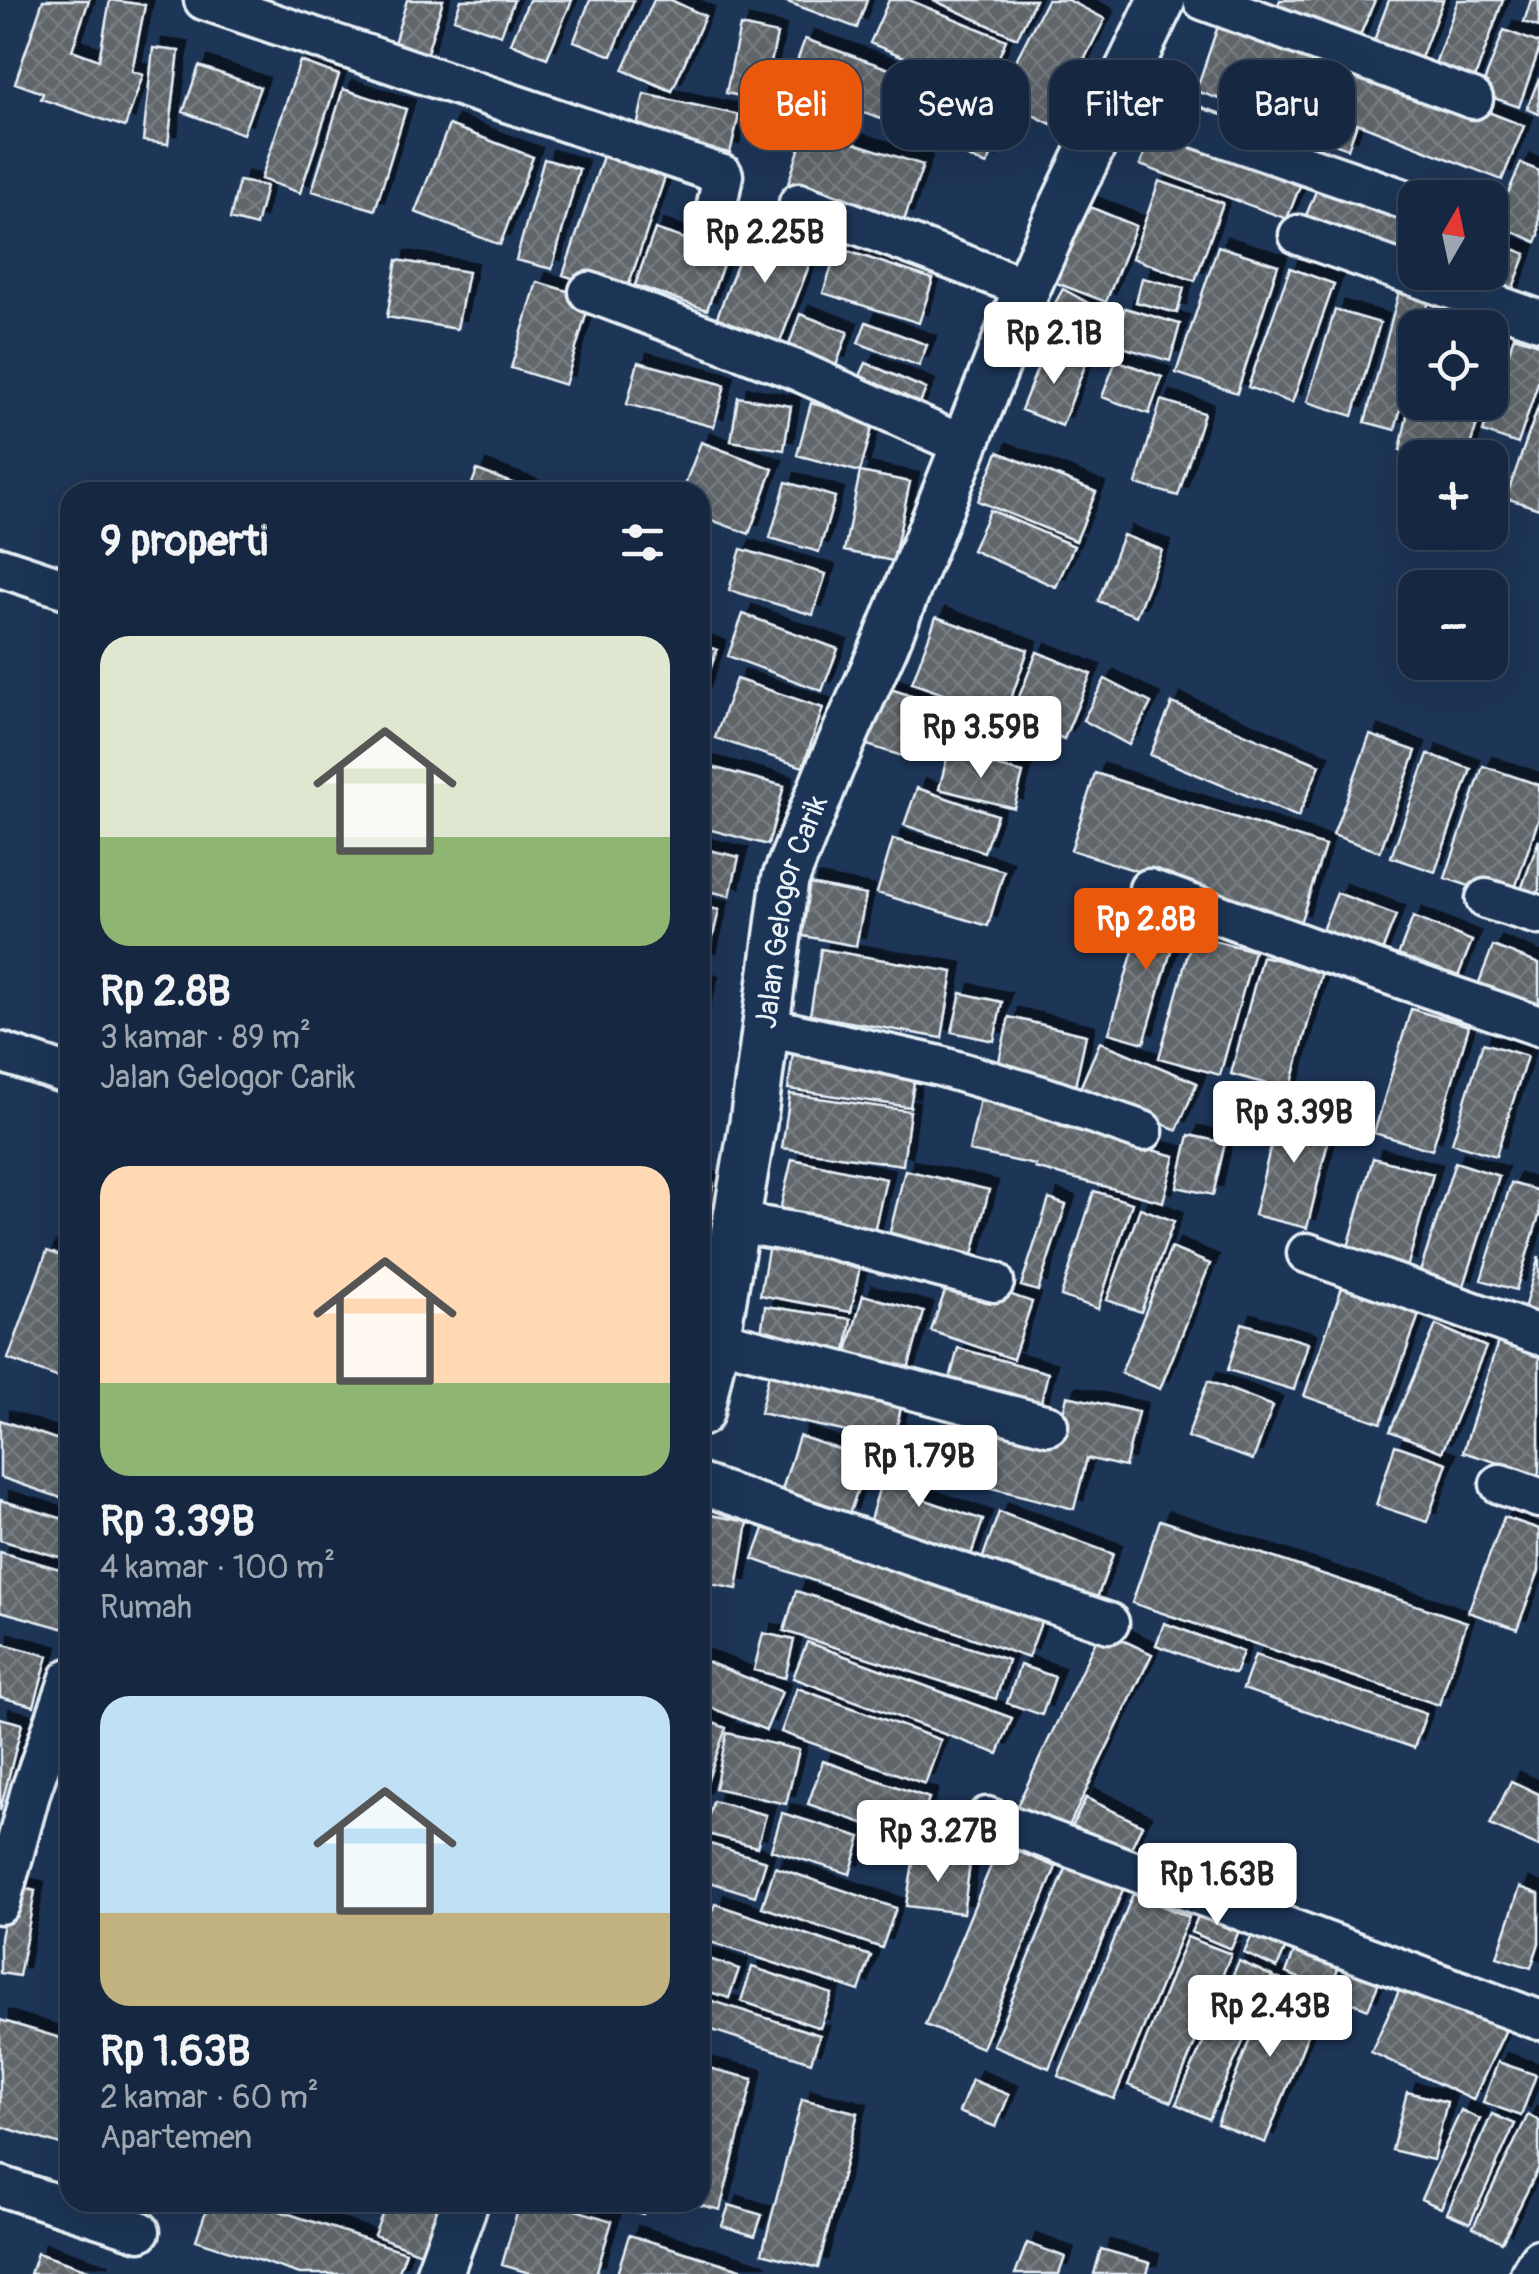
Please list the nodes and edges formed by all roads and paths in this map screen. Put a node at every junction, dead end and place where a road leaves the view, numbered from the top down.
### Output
1 (204, 0) edge
2 (1162, 0) edge
3 (1202, 0) edge
4 (1133, 60) edge
5 (1473, 99) dead end
6 (1199, 128) edge
7 (1091, 150) edge
8 (1398, 197) edge
9 (798, 203) dead end
10 (1300, 234) dead end
11 (710, 240) dead end
12 (1027, 288) junction
13 (590, 292) dead end
14 (1539, 320) edge
15 (964, 446) junction
16 (0, 568) edge
17 (60, 587) edge
18 (1149, 889) dead end
19 (1486, 899) dead end
20 (1539, 916) edge
21 (1539, 1026) edge
22 (767, 1027) junction
23 (0, 1052) edge
24 (60, 1072) edge
25 (1144, 1132) dead end
26 (736, 1222) junction
27 (1307, 1252) dead end
28 (994, 1282) dead end
29 (710, 1329) edge
30 (1539, 1336) edge
31 (710, 1338) edge
32 (1048, 1425) dead end
33 (1500, 1484) dead end
34 (710, 1487) edge
35 (1539, 1498) edge
36 (1109, 1624) dead end
37 (60, 1707) edge
38 (988, 1817) dead end
39 (0, 1904) edge
40 (1539, 2020) edge
41 (0, 2186) edge
42 (60, 2205) edge
43 (81, 2212) edge
44 (462, 2212) edge
45 (140, 2231) dead end
46 (1539, 2258) edge
47 (440, 2274) edge
48 (1530, 2274) edge

1 - 11 street
2 - 4 street, Jalan Gelogor Carik
3 - 5 street
6 - 8 street
7 - 12 street, Jalan Gelogor Carik
9 - 12 street
10 - 14 street
12 - 15 street, Jalan Gelogor Carik
13 - 15 street
15 - 22 street, Jalan Gelogor Carik
16 - 17 street
18 - 21 street
19 - 20 street
22 - 25 street
22 - 26 street, Jalan Gelogor Carik
23 - 24 street
26 - 28 street
26 - 29 street, Jalan Gelogor Carik
27 - 30 street
31 - 32 street
33 - 35 street
34 - 36 street
37 - 39 street
38 - 40 street
41 - 42 street
43 - 45 street
44 - 47 street
46 - 48 street

